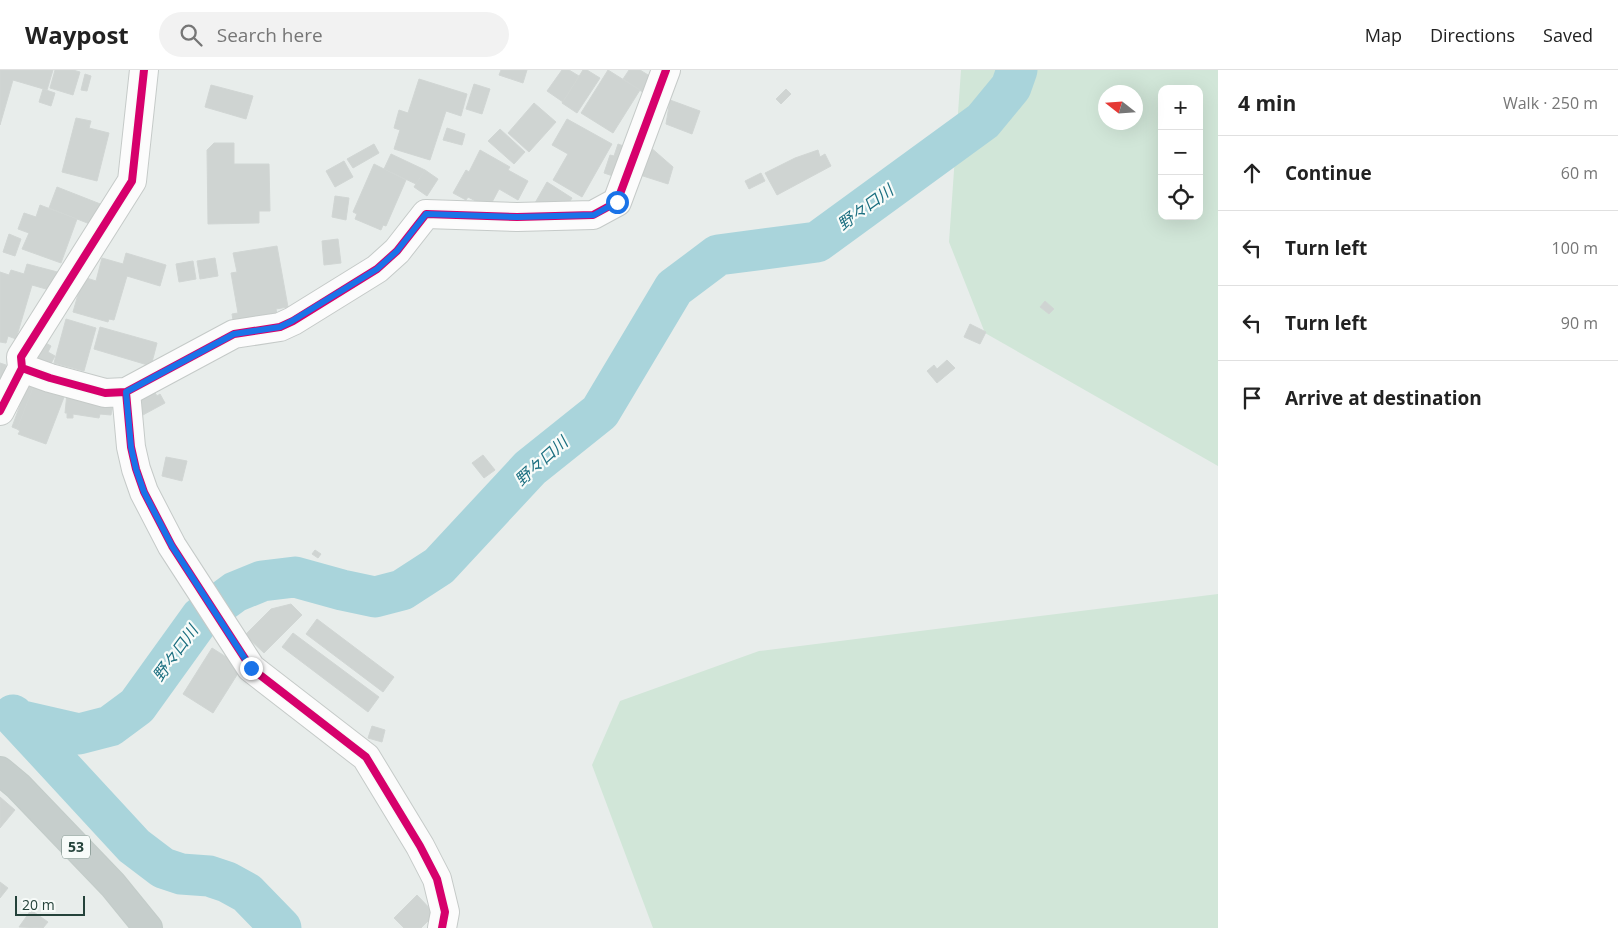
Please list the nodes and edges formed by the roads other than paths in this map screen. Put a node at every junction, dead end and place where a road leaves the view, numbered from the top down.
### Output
1 (144, 70) edge
2 (666, 70) edge
3 (15, 362) edge
4 (126, 392) junction
5 (0, 411) edge
6 (0, 771) edge
7 (148, 928) edge
8 (442, 928) edge

1 - 3 street
2 - 4 street
3 - 4 street
3 - 5 street
4 - 8 street
6 - 7 highway, 53

